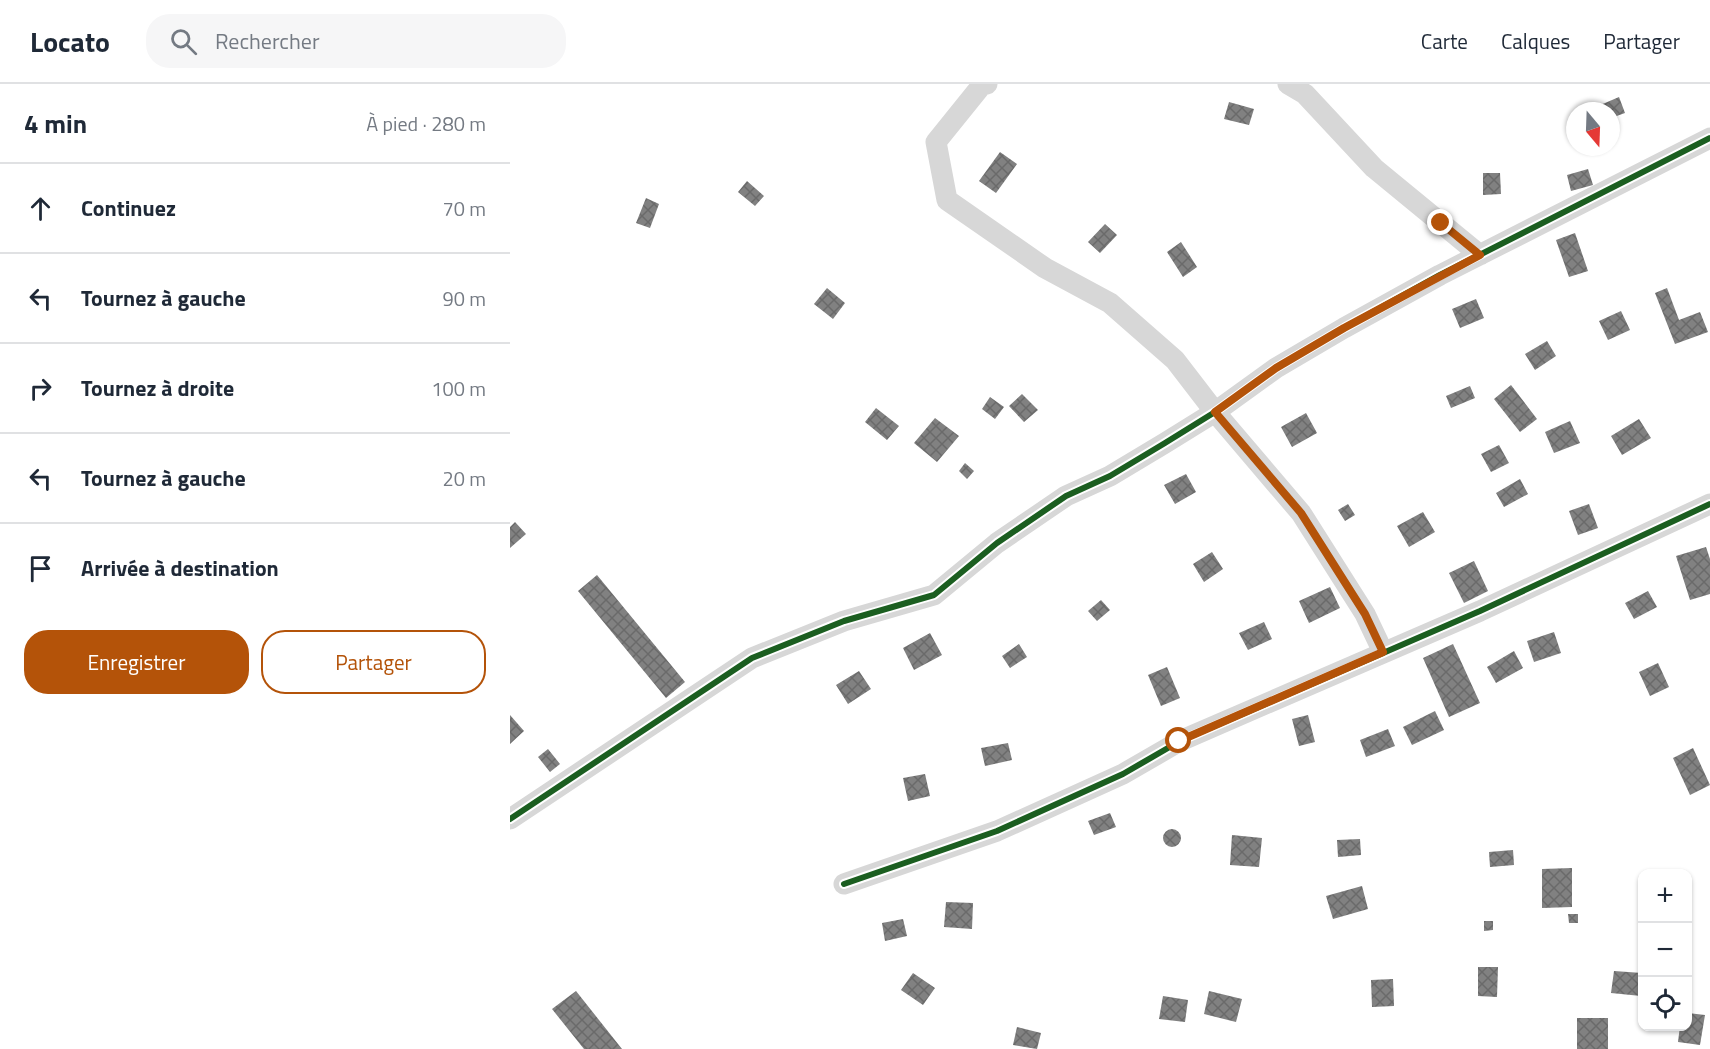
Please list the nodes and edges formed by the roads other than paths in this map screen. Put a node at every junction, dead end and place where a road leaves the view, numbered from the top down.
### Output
1 (987, 84) edge
2 (1288, 84) edge
3 (1710, 138) edge
4 (1480, 255) junction
5 (1215, 412) junction
6 (1710, 504) edge
7 (1383, 652) junction
8 (510, 819) edge
9 (844, 884) dead end

1 - 5 street
2 - 4 street
3 - 4 street
4 - 5 street
5 - 7 street
5 - 8 street
6 - 7 street
7 - 9 street

